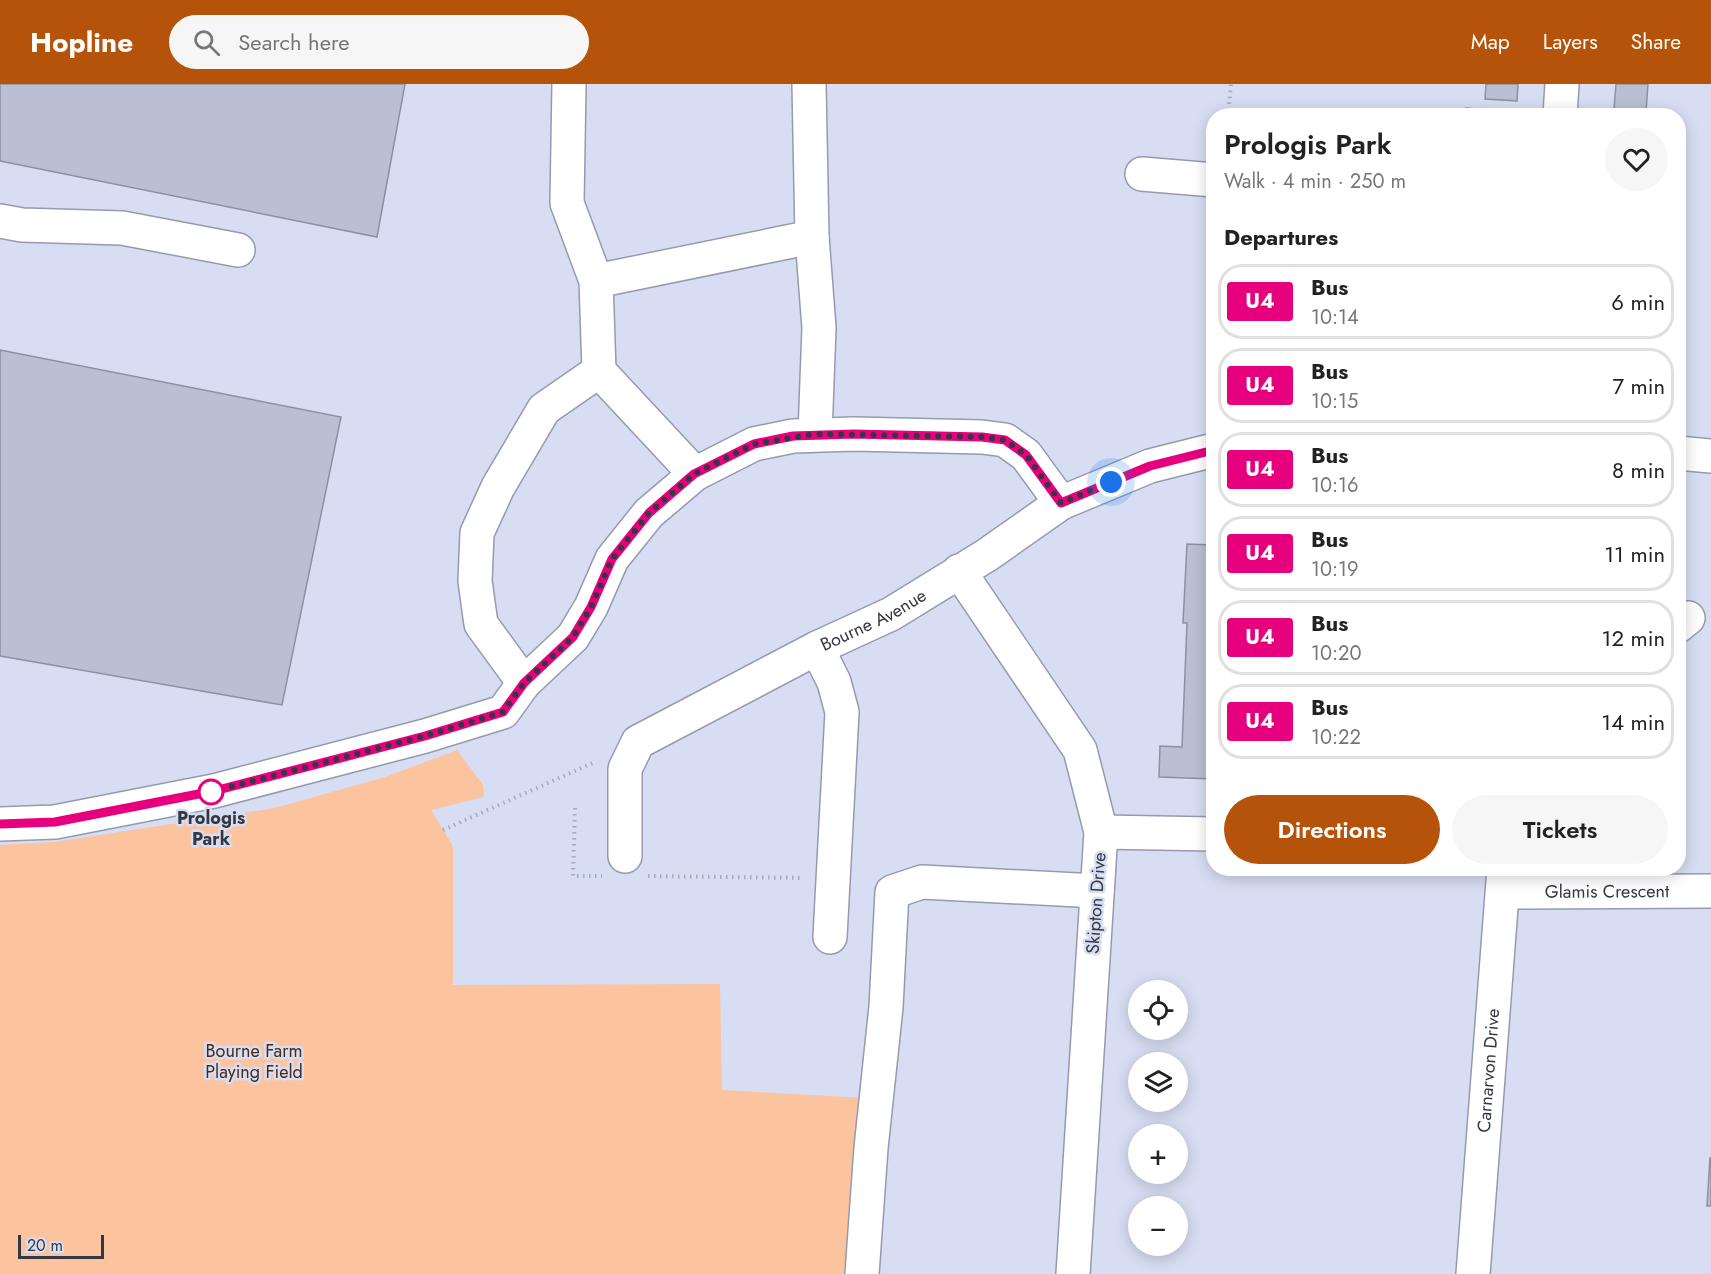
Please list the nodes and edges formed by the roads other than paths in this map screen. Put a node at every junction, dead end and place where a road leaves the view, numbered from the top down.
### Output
1 (568, 84) edge
2 (808, 84) edge
3 (1562, 84) edge
4 (1560, 108) edge
5 (1142, 174) dead end
6 (1206, 179) edge
7 (0, 221) edge
8 (812, 237) junction
9 (238, 250) dead end
10 (596, 281) junction
11 (599, 371) junction
12 (815, 434) junction
13 (1206, 452) edge
14 (1686, 454) edge
15 (1711, 456) edge
16 (705, 468) junction
17 (1061, 503) junction
18 (959, 571) junction
19 (817, 648) junction
20 (524, 683) junction
21 (0, 824) edge
22 (1101, 832) junction
23 (1206, 834) edge
24 (626, 869) road end
25 (1504, 880) edge
26 (1097, 891) junction
27 (1711, 891) edge
28 (830, 937) dead end
29 (862, 1274) edge
30 (1073, 1274) edge
31 (1473, 1274) edge

1 - 10 street
2 - 8 street
3 - 4 street
5 - 6 street
7 - 9 street
8 - 10 street
8 - 12 street
10 - 11 street
11 - 16 street
11 - 20 street
12 - 16 street
12 - 17 street
13 - 17 street, Bourne Avenue
14 - 15 street
16 - 20 street
17 - 18 street, Bourne Avenue
18 - 19 street, Bourne Avenue
18 - 22 street, Skipton Drive
19 - 24 street, Bourne Avenue
19 - 28 street
20 - 21 street
22 - 23 street
22 - 26 street, Skipton Drive
25 - 27 street, Glamis Crescent
25 - 31 street, Carnarvon Drive
26 - 29 street
26 - 30 street, Skipton Drive

